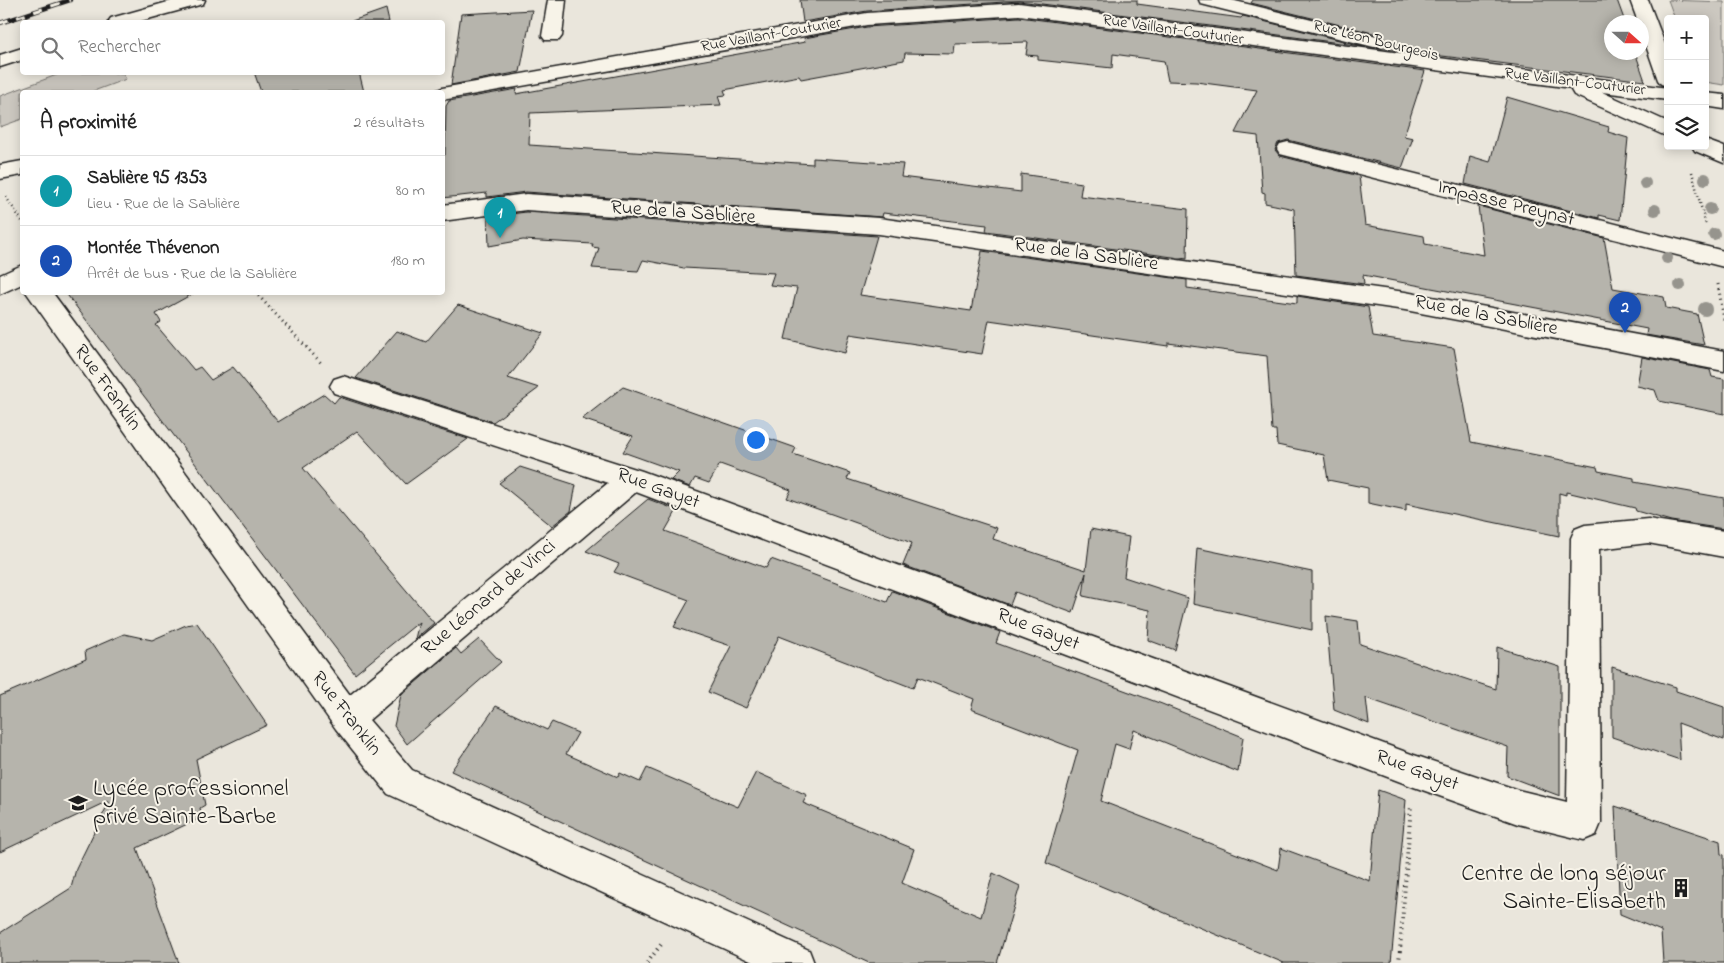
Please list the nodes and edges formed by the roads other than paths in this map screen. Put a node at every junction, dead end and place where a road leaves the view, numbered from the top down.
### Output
1 (196, 0) edge
2 (557, 0) edge
3 (1208, 0) edge
4 (1639, 0) edge
5 (125, 20) edge
6 (552, 36) dead end
7 (20, 55) edge
8 (0, 61) edge
9 (1664, 69) edge
10 (1553, 79) junction
11 (445, 93) edge
12 (1664, 93) edge
13 (1709, 100) edge
14 (1724, 102) edge
15 (1664, 128) edge
16 (1288, 149) dead end
17 (1709, 149) edge
18 (1724, 156) edge
19 (20, 168) edge
20 (0, 172) edge
21 (445, 213) edge
22 (1719, 258) edge
23 (20, 275) edge
24 (0, 285) edge
25 (40, 295) edge
26 (1724, 361) edge
27 (343, 386) road end
28 (632, 478) junction
29 (1724, 544) edge
30 (346, 718) junction
31 (796, 963) edge

1 - 5 street
2 - 6 street
3 - 10 street, Rue Léon Bourgeois
4 - 9 street
7 - 8 street
10 - 11 street, Rue Vaillant-Couturier
10 - 12 street, Rue Vaillant-Couturier
10 - 15 street
13 - 14 street
16 - 22 street, Impasse Preynat
17 - 18 street
19 - 20 street
21 - 26 street, Rue de la Sablière
23 - 24 street
25 - 30 street, Rue Franklin
27 - 28 street, Rue Gayet
28 - 29 street, Rue Gayet
28 - 30 street, Rue Léonard de Vinci
30 - 31 street, Rue Franklin

